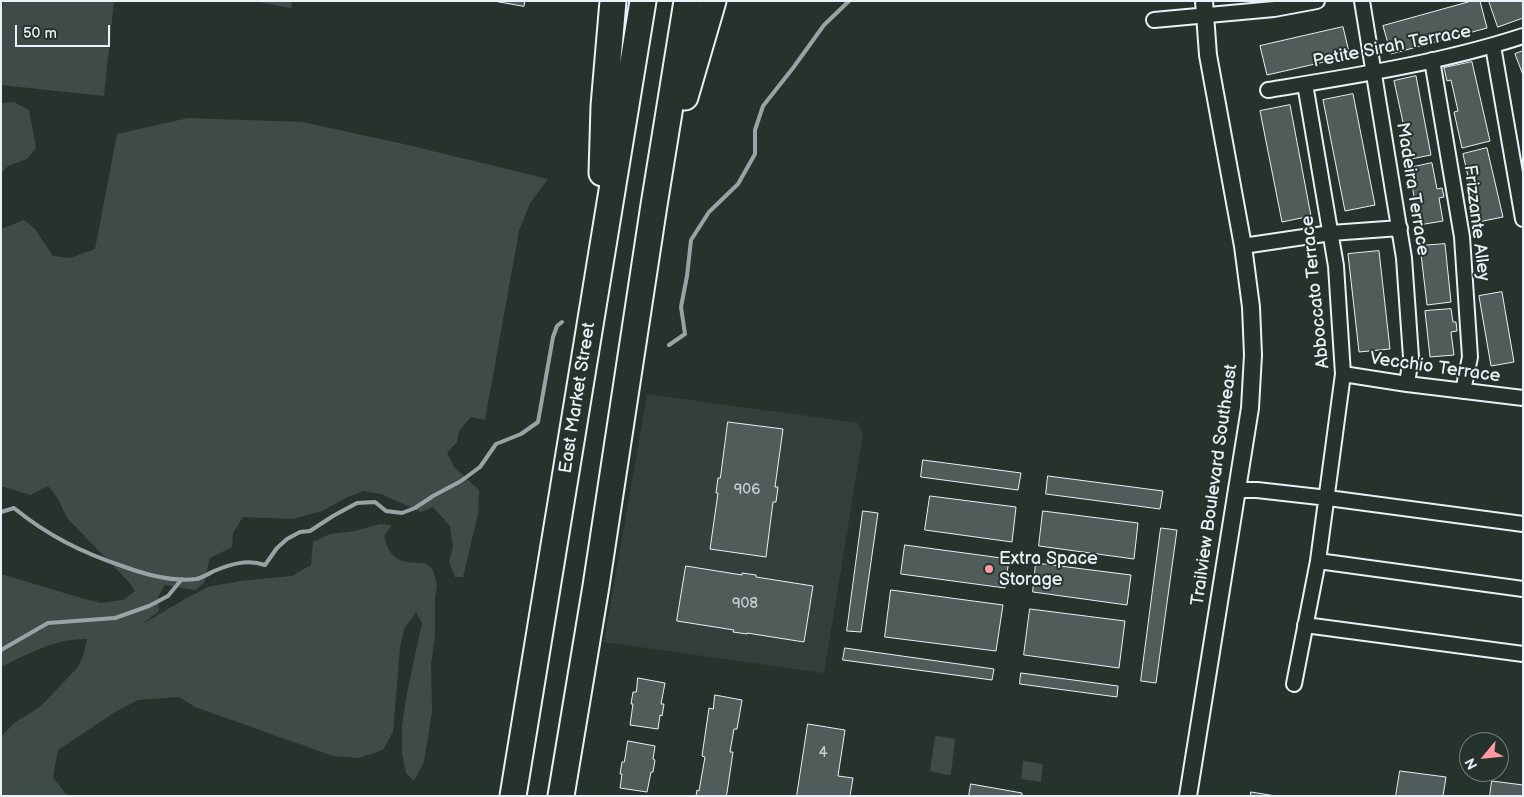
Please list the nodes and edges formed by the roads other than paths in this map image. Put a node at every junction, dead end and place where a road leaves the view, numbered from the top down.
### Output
1 (613, 1) edge
2 (643, 1) edge
3 (687, 1) edge
4 (713, 1) edge
5 (1317, 1) edge
6 (1362, 1) edge
7 (1204, 8) edge
8 (1154, 20) dead end
9 (1523, 36) edge
10 (1493, 46) junction
11 (1432, 60) junction
12 (1373, 72) junction
13 (1305, 84) junction
14 (1268, 90) dead end
15 (1518, 157) edge
16 (654, 205) junction
17 (1523, 219) edge
18 (1400, 228) junction
19 (1331, 233) junction
20 (1243, 246) junction
21 (598, 276) junction
22 (1343, 374) junction
23 (1408, 384) junction
24 (1463, 391) junction
25 (1523, 398) edge
26 (1236, 490) junction
27 (1328, 498) junction
28 (1523, 524) edge
29 (1318, 561) junction
30 (1523, 589) edge
31 (1306, 625) junction
32 (1523, 654) edge
33 (1294, 684) dead end
34 (571, 734) junction
35 (513, 796) edge
36 (560, 796) edge
37 (576, 796) edge
38 (1188, 796) edge

1 - 21 highway
2 - 21 highway, East Market Street
3 - 16 highway
4 - 16 highway
5 - 7 street
6 - 12 street, Madeira Terrace
7 - 8 street
7 - 20 street, Trailview Boulevard Southeast
9 - 10 street, Petite Sirah Terrace
10 - 11 street, Petite Sirah Terrace
10 - 15 street
11 - 12 street, Petite Sirah Terrace
11 - 24 street, Frizzante Alley
12 - 13 street, Petite Sirah Terrace
12 - 18 street, Madeira Terrace
13 - 14 street, Petite Sirah Terrace
13 - 19 street, Abboccato Terrace
15 - 17 street
16 - 34 highway
18 - 19 street
18 - 23 street, Madeira Terrace
19 - 20 street
19 - 22 street, Abboccato Terrace
20 - 26 street, Trailview Boulevard Southeast
21 - 35 highway, East Market Street
22 - 23 street, Vecchio Terrace
22 - 27 street, Abboccato Terrace
23 - 24 street, Vecchio Terrace
24 - 25 street, Vecchio Terrace
26 - 27 street
26 - 38 street, Trailview Boulevard Southeast
27 - 28 street
27 - 29 street, Abboccato Terrace
29 - 30 street
29 - 31 street, Abboccato Terrace
31 - 32 street
31 - 33 street, Abboccato Terrace
34 - 36 highway
34 - 37 highway

